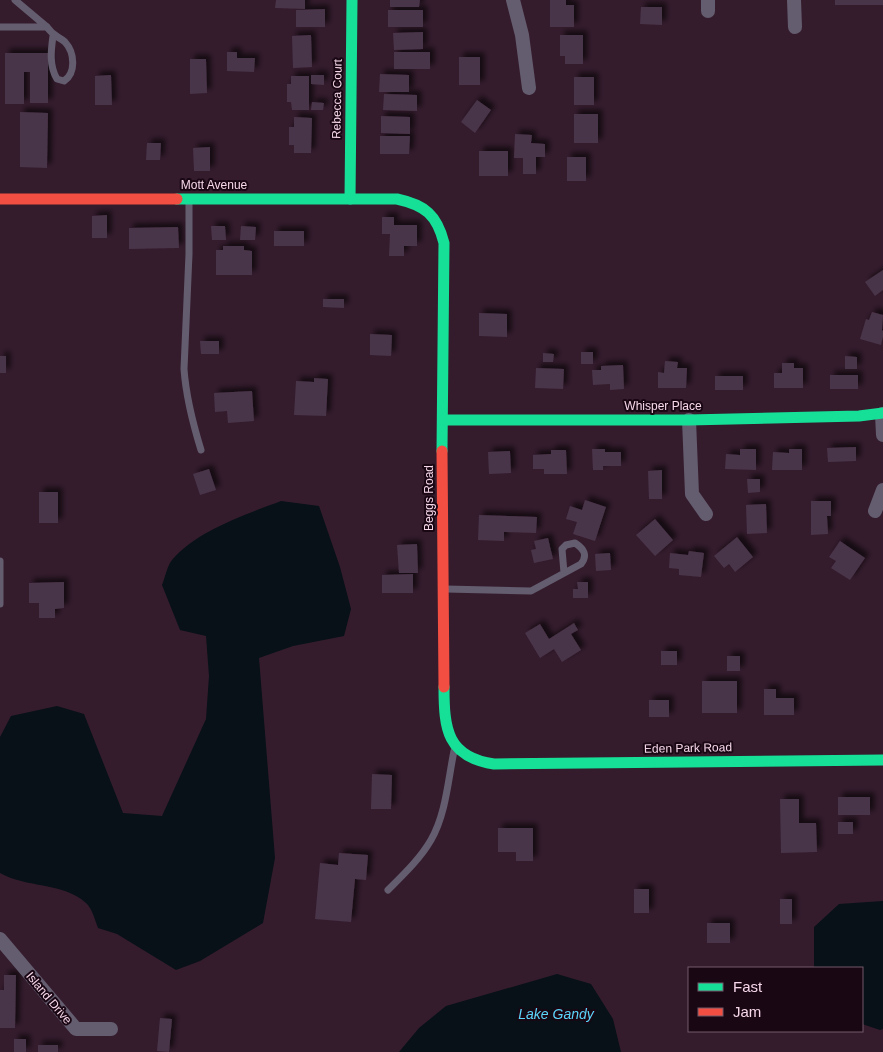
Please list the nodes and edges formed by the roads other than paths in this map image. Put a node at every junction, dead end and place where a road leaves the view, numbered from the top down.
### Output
1 (15, 0) edge
2 (352, 0) edge
3 (513, 0) edge
4 (794, 0) edge
5 (46, 27) junction
6 (795, 27) dead end
7 (0, 28) edge
8 (53, 36) junction
9 (529, 88) dead end
10 (189, 198) junction
11 (0, 199) edge
12 (350, 199) junction
13 (426, 209) joint
14 (883, 413) edge
15 (443, 420) junction
16 (689, 420) junction
17 (883, 435) edge
18 (201, 450) dead end
19 (883, 490) edge
20 (875, 511) dead end
21 (706, 514) dead end
22 (0, 561) edge
23 (564, 573) dead end
24 (443, 589) junction
25 (0, 604) edge
26 (455, 746) junction
27 (883, 760) edge
28 (388, 890) dead end
29 (0, 939) edge
30 (111, 1029) dead end

1 - 5 lane
2 - 12 street, Rebecca Court
3 - 9 street
4 - 6 street
5 - 7 lane
5 - 8 lane
8 - 8 lane
10 - 11 street, Mott Avenue
10 - 12 street, Mott Avenue
10 - 18 lane
12 - 13 street, Mott Avenue
13 - 15 street, Beggs Road
14 - 16 street, Whisper Place
14 - 17 street
15 - 16 street, Whisper Place
15 - 24 street, Beggs Road
16 - 21 street
19 - 20 street
22 - 25 lane
23 - 24 lane
24 - 26 street, Beggs Road
26 - 27 street, Eden Park Road
26 - 28 lane
29 - 30 street, Island Drive

